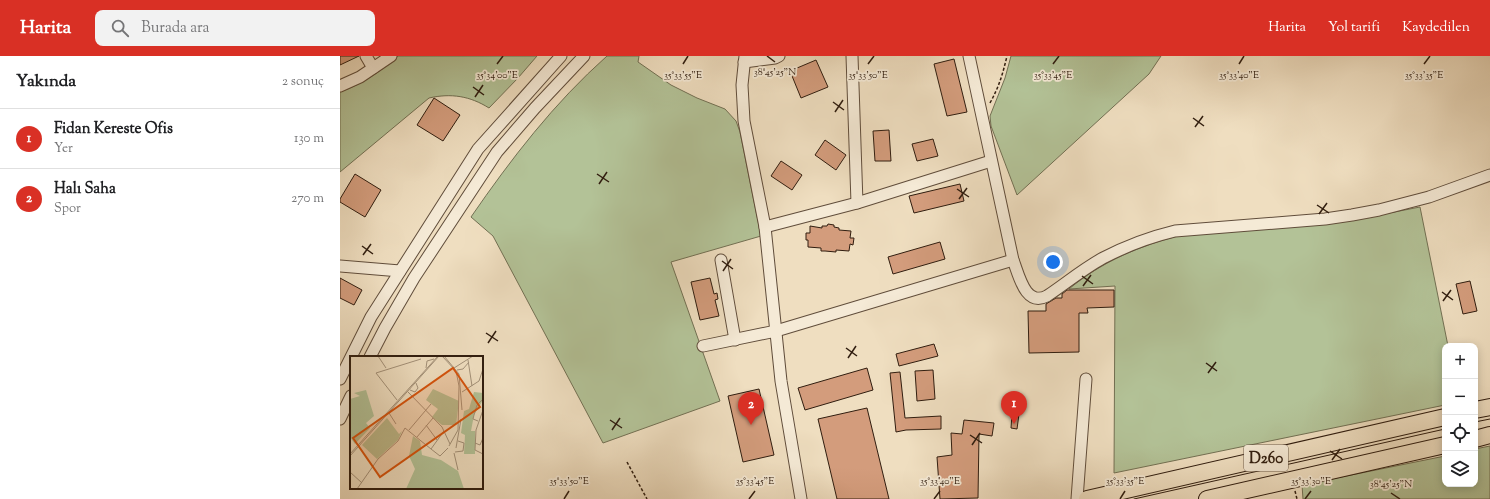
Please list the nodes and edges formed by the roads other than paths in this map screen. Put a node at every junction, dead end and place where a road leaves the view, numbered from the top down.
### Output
1 (366, 56) edge
2 (391, 56) edge
3 (561, 56) edge
4 (584, 56) edge
5 (780, 56) edge
6 (852, 56) edge
7 (969, 56) edge
8 (744, 59) edge
9 (373, 68) junction
10 (340, 86) edge
11 (991, 161) junction
12 (1490, 175) edge
13 (857, 203) junction
14 (765, 227) junction
15 (721, 260) dead end
16 (1013, 260) junction
17 (340, 266) edge
18 (400, 271) junction
19 (776, 331) junction
20 (735, 340) junction
21 (703, 346) dead end
22 (352, 356) edge
23 (371, 356) edge
24 (350, 359) edge
25 (340, 379) edge
26 (1086, 379) dead end
27 (350, 398) edge
28 (1490, 407) edge
29 (1478, 409) edge
30 (1442, 418) edge
31 (340, 419) edge
32 (1490, 435) edge
33 (1478, 438) edge
34 (1442, 446) edge
35 (801, 499) edge
36 (1077, 499) edge
37 (1087, 499) edge
38 (1207, 499) edge

1 - 9 street
2 - 9 street
3 - 18 street
4 - 23 street
5 - 8 street
6 - 13 street
7 - 11 street
8 - 14 street
9 - 10 street
11 - 13 street
11 - 16 street
12 - 16 street
13 - 14 street
14 - 19 street
15 - 20 street
16 - 19 street
17 - 18 street
18 - 22 street
19 - 20 street
19 - 35 street
20 - 21 street
24 - 25 street
26 - 36 street
27 - 31 street
28 - 29 highway
30 - 37 highway, D260
32 - 33 highway
34 - 38 highway, D260

